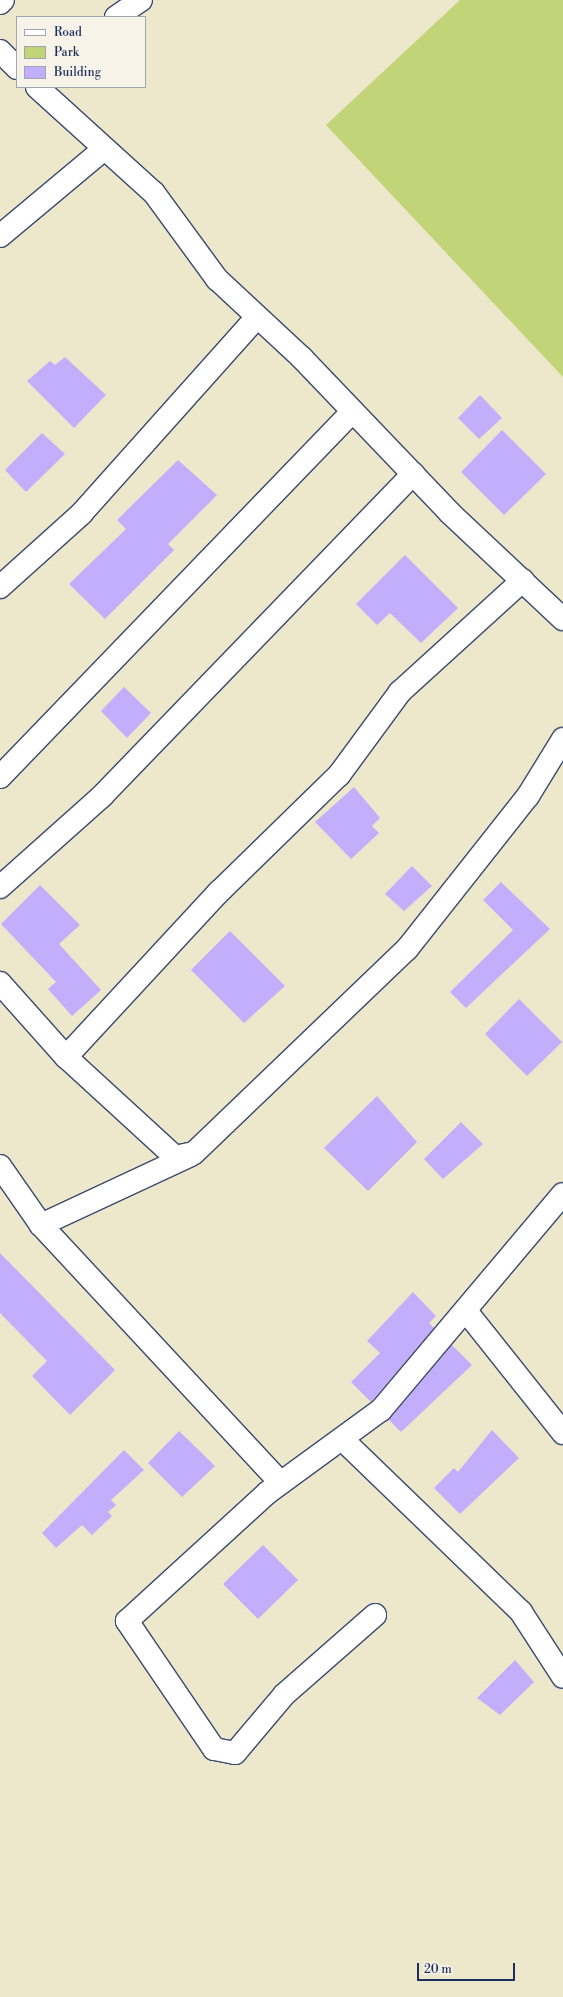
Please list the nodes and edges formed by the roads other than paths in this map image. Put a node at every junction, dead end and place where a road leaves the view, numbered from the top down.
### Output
1 (3, 0) edge
2 (141, 0) edge
3 (0, 3) edge
4 (117, 16) edge
5 (0, 51) edge
6 (16, 67) edge
7 (38, 88) edge
8 (104, 149) junction
9 (0, 236) edge
10 (257, 317) junction
11 (353, 411) junction
12 (413, 474) junction
13 (523, 580) junction
14 (0, 587) edge
15 (563, 619) edge
16 (563, 739) edge
17 (0, 777) edge
18 (0, 887) edge
19 (0, 983) edge
20 (66, 1057) junction
21 (194, 1154) junction
22 (0, 1166) edge
23 (563, 1194) edge
24 (41, 1225) junction
25 (466, 1311) junction
26 (563, 1433) edge
27 (342, 1439) junction
28 (281, 1483) junction
29 (375, 1615) dead end
30 (563, 1678) edge

1 - 3 street
2 - 4 street
5 - 6 street
7 - 8 street
8 - 9 street
8 - 10 street
10 - 11 street
10 - 14 street
11 - 12 street
11 - 17 street
12 - 13 street
12 - 18 street
13 - 15 street
13 - 20 street
16 - 21 street
19 - 20 street
20 - 21 street
21 - 24 street
22 - 24 street
23 - 25 street
24 - 28 street
25 - 26 street
25 - 27 street
27 - 28 street
27 - 30 street
28 - 29 street

